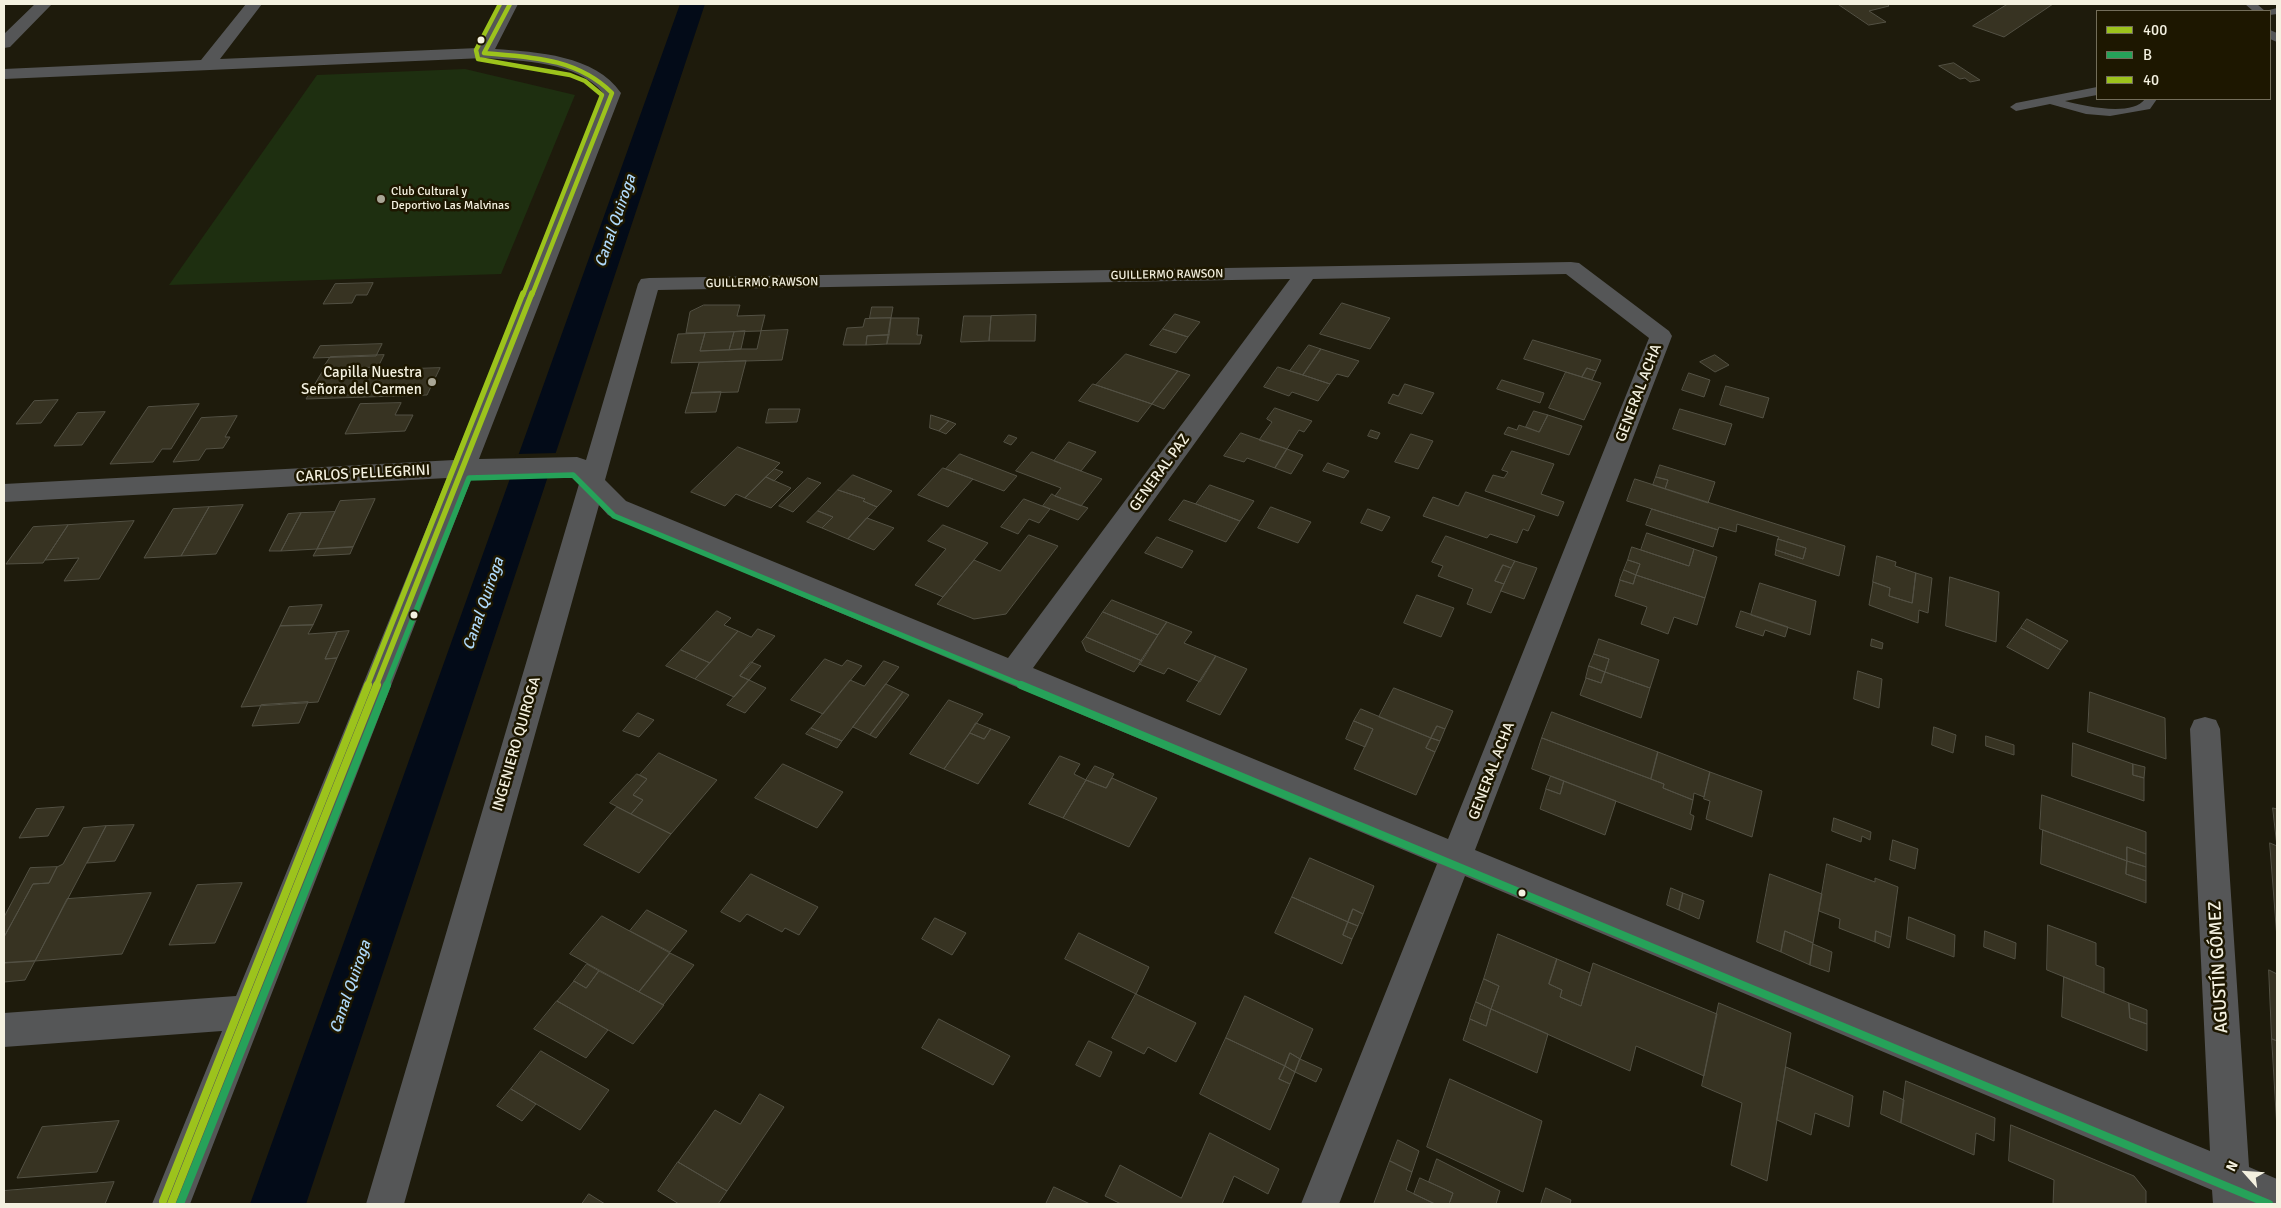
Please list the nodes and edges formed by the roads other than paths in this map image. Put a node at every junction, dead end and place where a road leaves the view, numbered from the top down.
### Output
1 (44, 4) edge
2 (254, 4) edge
3 (510, 4) edge
4 (4, 43) edge
5 (484, 53) junction
6 (206, 65) junction
7 (4, 74) edge
8 (2096, 91) edge
9 (2050, 100) junction
10 (2149, 100) edge
11 (2016, 107) dead end
12 (1306, 273) junction
13 (649, 284) joint
14 (1661, 336) joint
15 (464, 469) junction
16 (592, 482) junction
17 (4, 493) edge
18 (1014, 672) junction
19 (2205, 729) dead end
20 (1458, 857) junction
21 (248, 1012) junction
22 (4, 1030) edge
23 (2232, 1191) edge
24 (2277, 1198) edge
25 (171, 1204) edge
26 (385, 1204) edge
27 (1320, 1204) edge

1 - 4 street
2 - 6 street
3 - 5 street
5 - 6 street
5 - 15 street
6 - 7 street
8 - 9 lane
9 - 10 lane
9 - 11 lane
12 - 13 street, GUILLERMO RAWSON
12 - 14 street, GUILLERMO RAWSON
12 - 18 street, GENERAL PAZ
13 - 16 street, INGENIERO QUIROGA
14 - 20 street, GENERAL ACHA
15 - 16 street, CARLOS PELLEGRINI
15 - 17 street, CARLOS PELLEGRINI
15 - 21 street
16 - 18 street, CARLOS PELLEGRINI
16 - 26 street, INGENIERO QUIROGA
18 - 20 street, CARLOS PELLEGRINI
19 - 23 street, AGUSTÍN GÓMEZ
20 - 23 street, CARLOS PELLEGRINI
20 - 27 street, GENERAL ACHA
21 - 22 street
21 - 25 street
23 - 24 street, CARLOS PELLEGRINI

